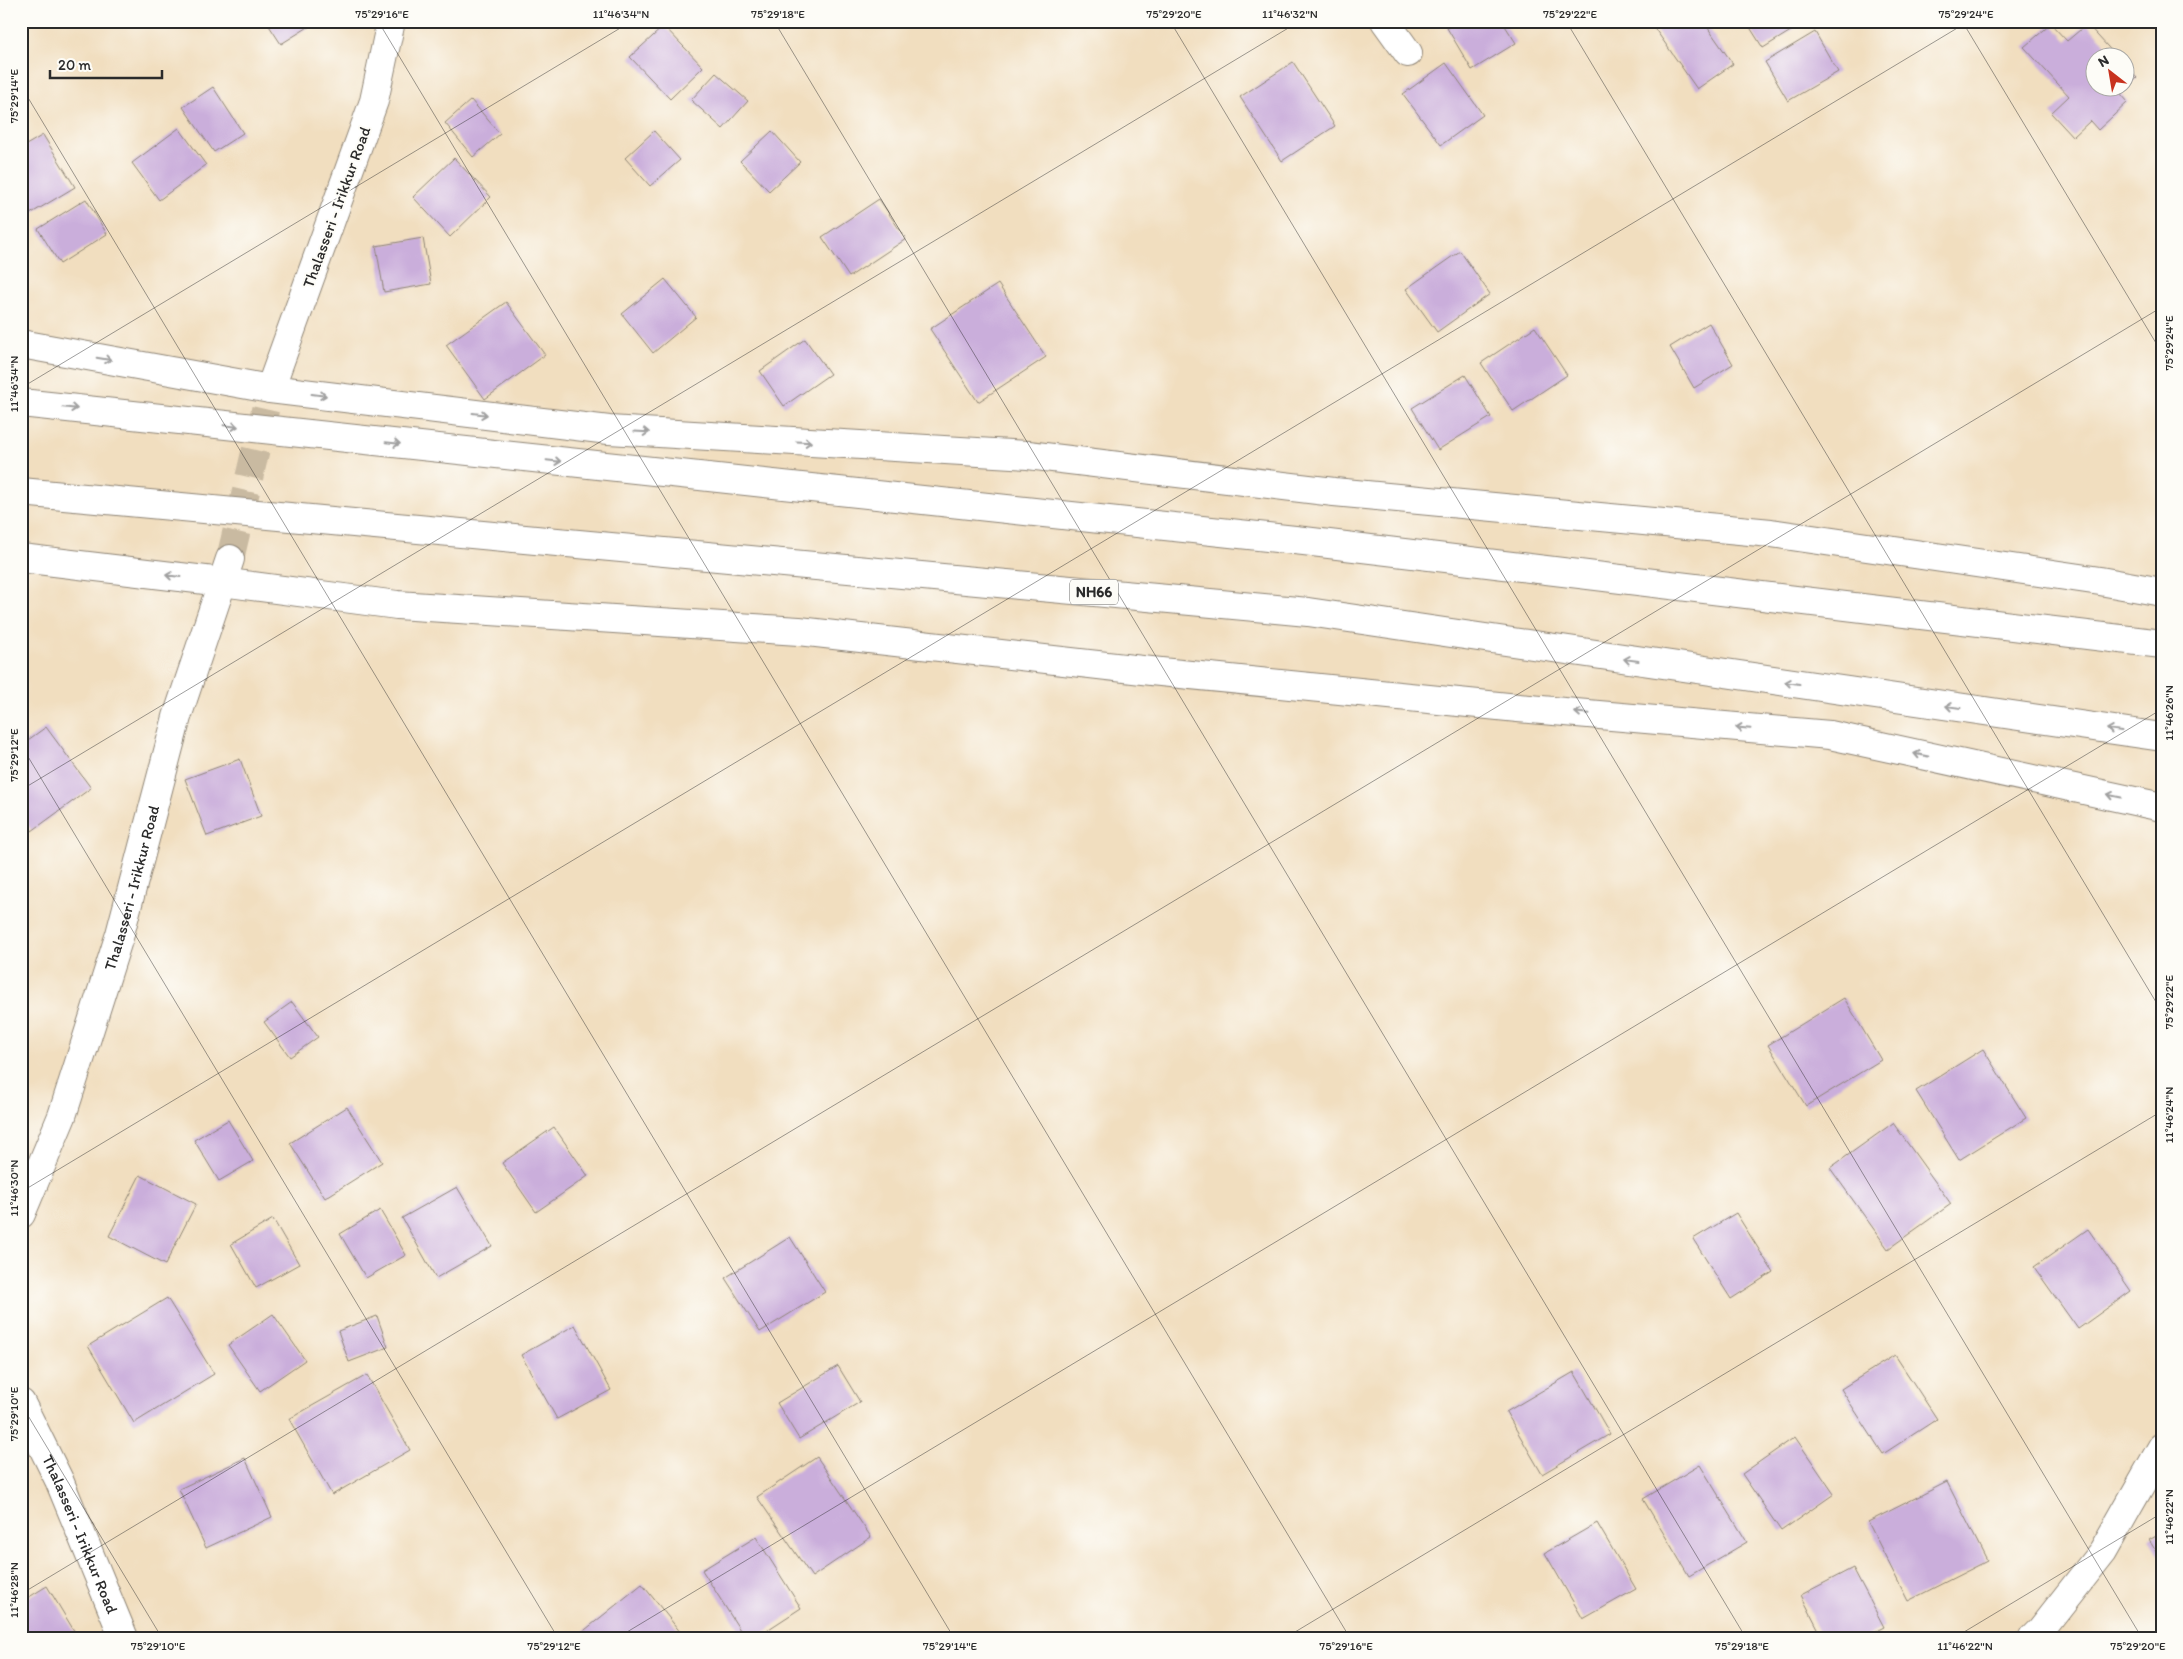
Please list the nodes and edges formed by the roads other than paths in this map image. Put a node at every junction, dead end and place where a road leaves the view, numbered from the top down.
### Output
1 (391, 21) edge
2 (1385, 21) edge
3 (1408, 53) dead end
4 (21, 344) edge
5 (270, 390) junction
6 (21, 403) edge
7 (21, 492) edge
8 (21, 558) edge
9 (226, 570) junction
10 (2162, 592) edge
11 (2162, 644) edge
12 (2162, 737) edge
13 (2162, 807) edge
14 (21, 1214) edge
15 (21, 1403) edge
16 (2162, 1447) edge
17 (124, 1638) edge
18 (2033, 1638) edge

1 - 5 main road, Thalasseri - Irikkur Road
2 - 3 main road
4 -> 5 main road
5 -> 10 main road
6 -> 11 main road
12 -> 7 main road, NH66
9 -> 8 main road
13 -> 9 main road
9 - 14 main road, Thalasseri - Irikkur Road
15 - 17 main road, Thalasseri - Irikkur Road
16 - 18 main road

